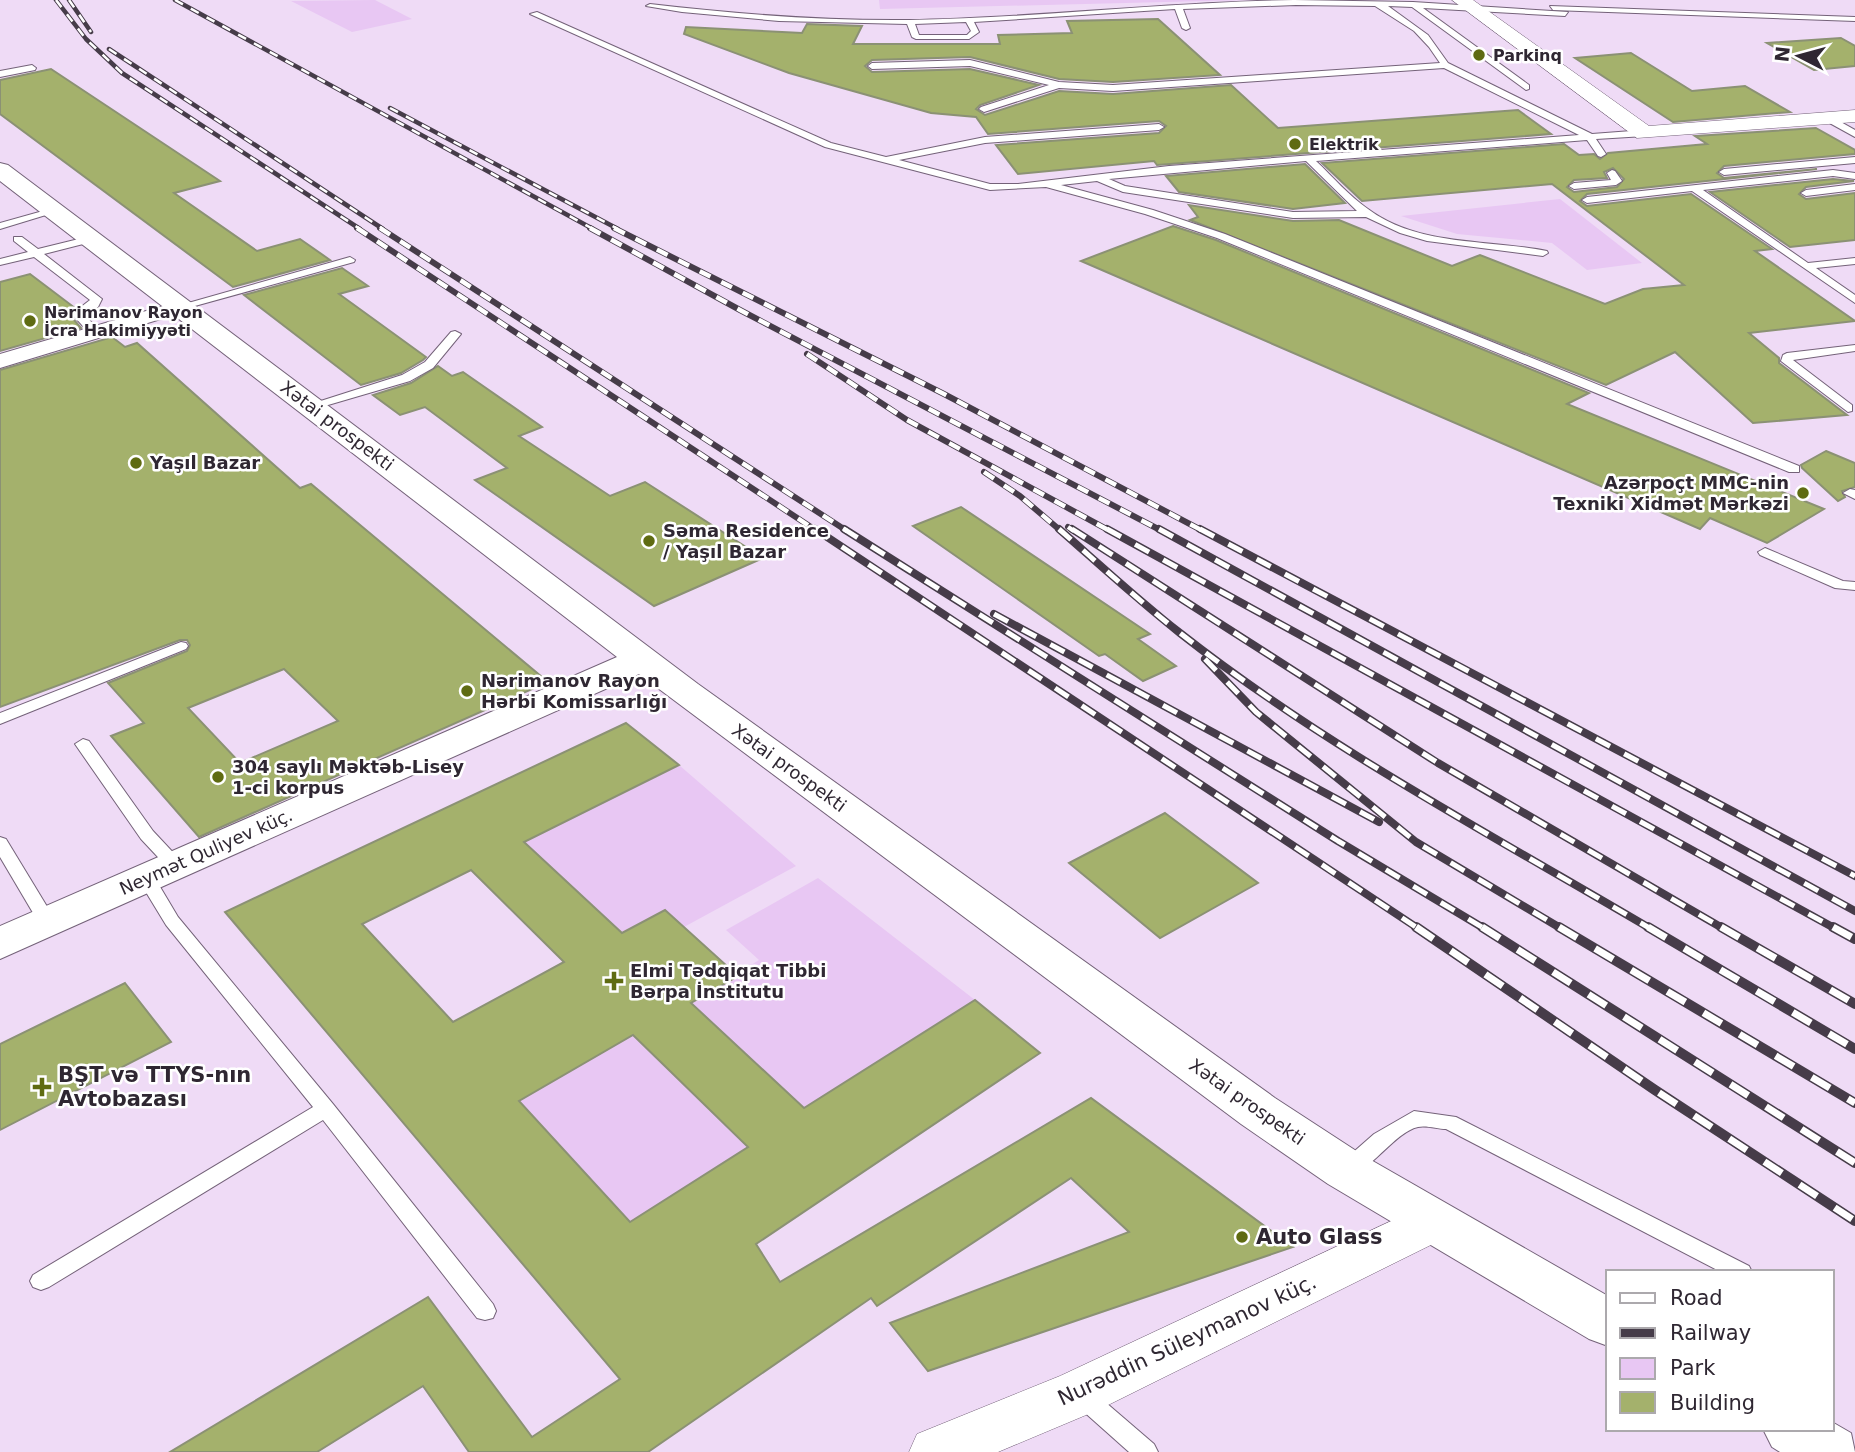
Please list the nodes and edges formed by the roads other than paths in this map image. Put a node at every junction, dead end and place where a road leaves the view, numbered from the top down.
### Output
1 (1376, 3) junction
2 (1413, 4) junction
3 (1467, 4) edge
4 (650, 6) dead end
5 (1178, 6) junction
6 (1509, 10) junction
7 (534, 14) dead end
8 (1564, 15) dead end
9 (968, 18) junction
10 (1855, 19) edge
11 (910, 22) junction
12 (1186, 28) dead end
13 (1445, 65) junction
14 (872, 66) dead end
15 (33, 68) dead end
16 (0, 74) edge
17 (1059, 85) junction
18 (1526, 87) dead end
19 (984, 109) dead end
20 (1855, 117) edge
21 (1829, 119) junction
22 (1159, 127) dead end
23 (1646, 133) junction
24 (1855, 134) edge
25 (1590, 137) junction
26 (1601, 154) dead end
27 (1308, 158) junction
28 (885, 160) junction
29 (1855, 160) edge
30 (0, 171) edge
31 (1724, 172) dead end
32 (1612, 173) dead end
33 (1855, 176) edge
34 (1097, 177) junction
35 (1041, 183) junction
36 (1574, 186) dead end
37 (1855, 187) edge
38 (1693, 188) junction
39 (1806, 193) dead end
40 (1587, 200) dead end
41 (54, 211) junction
42 (1367, 214) junction
43 (0, 226) edge
44 (18, 239) dead end
45 (92, 239) junction
46 (34, 253) junction
47 (1543, 253) dead end
48 (350, 260) dead end
49 (1855, 261) edge
50 (0, 262) edge
51 (1806, 266) junction
52 (1855, 300) edge
53 (180, 307) junction
54 (95, 333) junction
55 (455, 334) dead end
56 (1855, 348) edge
57 (0, 361) edge
58 (311, 406) junction
59 (1848, 408) dead end
60 (1794, 469) dead end
61 (1765, 552) dead end
62 (1855, 586) edge
63 (181, 646) dead end
64 (643, 659) junction
65 (0, 719) edge
66 (83, 744) dead end
67 (0, 843) edge
68 (161, 872) junction
69 (48, 923) junction
70 (0, 944) edge
71 (326, 1109) junction
72 (1346, 1170) junction
73 (1434, 1221) junction
74 (1737, 1270) edge
75 (41, 1281) dead end
76 (485, 1311) dead end
77 (1606, 1321) edge
78 (1079, 1393) junction
79 (1795, 1431) edge
80 (937, 1452) edge
81 (1146, 1452) edge
82 (1831, 1452) edge

1 - 2 lane
1 - 5 lane
1 - 13 lane
2 - 3 lane
2 - 18 lane
3 - 6 lane
3 - 23 street
4 - 11 lane
5 - 9 lane
5 - 12 lane
6 - 8 lane
6 - 10 lane
7 - 28 lane
9 - 11 lane
9 - 11 lane
13 - 17 lane
13 - 25 lane
14 - 17 lane
15 - 16 lane
17 - 19 lane
20 - 21 street
21 - 23 street
21 - 24 lane
22 - 28 lane
23 - 25 lane
25 - 26 lane
25 - 27 lane
27 - 34 lane
27 - 42 lane
28 - 35 lane
29 - 31 lane
30 - 41 main road, Xətai prospekti
32 - 36 lane
33 - 38 lane
34 - 35 lane
34 - 42 lane
35 - 60 lane
37 - 39 lane
38 - 40 lane
38 - 51 lane
41 - 43 lane
41 - 45 main road, Xətai prospekti
42 - 47 lane
44 - 46 lane
45 - 46 lane
45 - 53 main road, Xətai prospekti
46 - 50 lane
46 - 54 lane
48 - 53 lane
49 - 51 lane
51 - 52 lane
53 - 54 street
53 - 58 main road, Xətai prospekti
54 - 57 street
55 - 58 lane
56 - 59 lane
58 - 64 main road, Xətai prospekti
61 - 62 lane
63 - 65 lane
64 - 68 main road, Neymət Quliyev küç.
64 - 72 main road, Xətai prospekti
66 - 68 lane
67 - 69 lane
68 - 69 main road, Neymət Quliyev küç.
68 - 71 lane
69 - 70 main road, Neymət Quliyev küç.
71 - 75 lane
71 - 76 lane
72 - 73 main road, Xətai prospekti
72 - 74 lane
73 - 77 main road, Xətai prospekti
73 - 78 street, Nurəddin Süleymanov küç.
78 - 80 street, Nurəddin Süleymanov küç.
78 - 81 lane
79 - 82 main road

